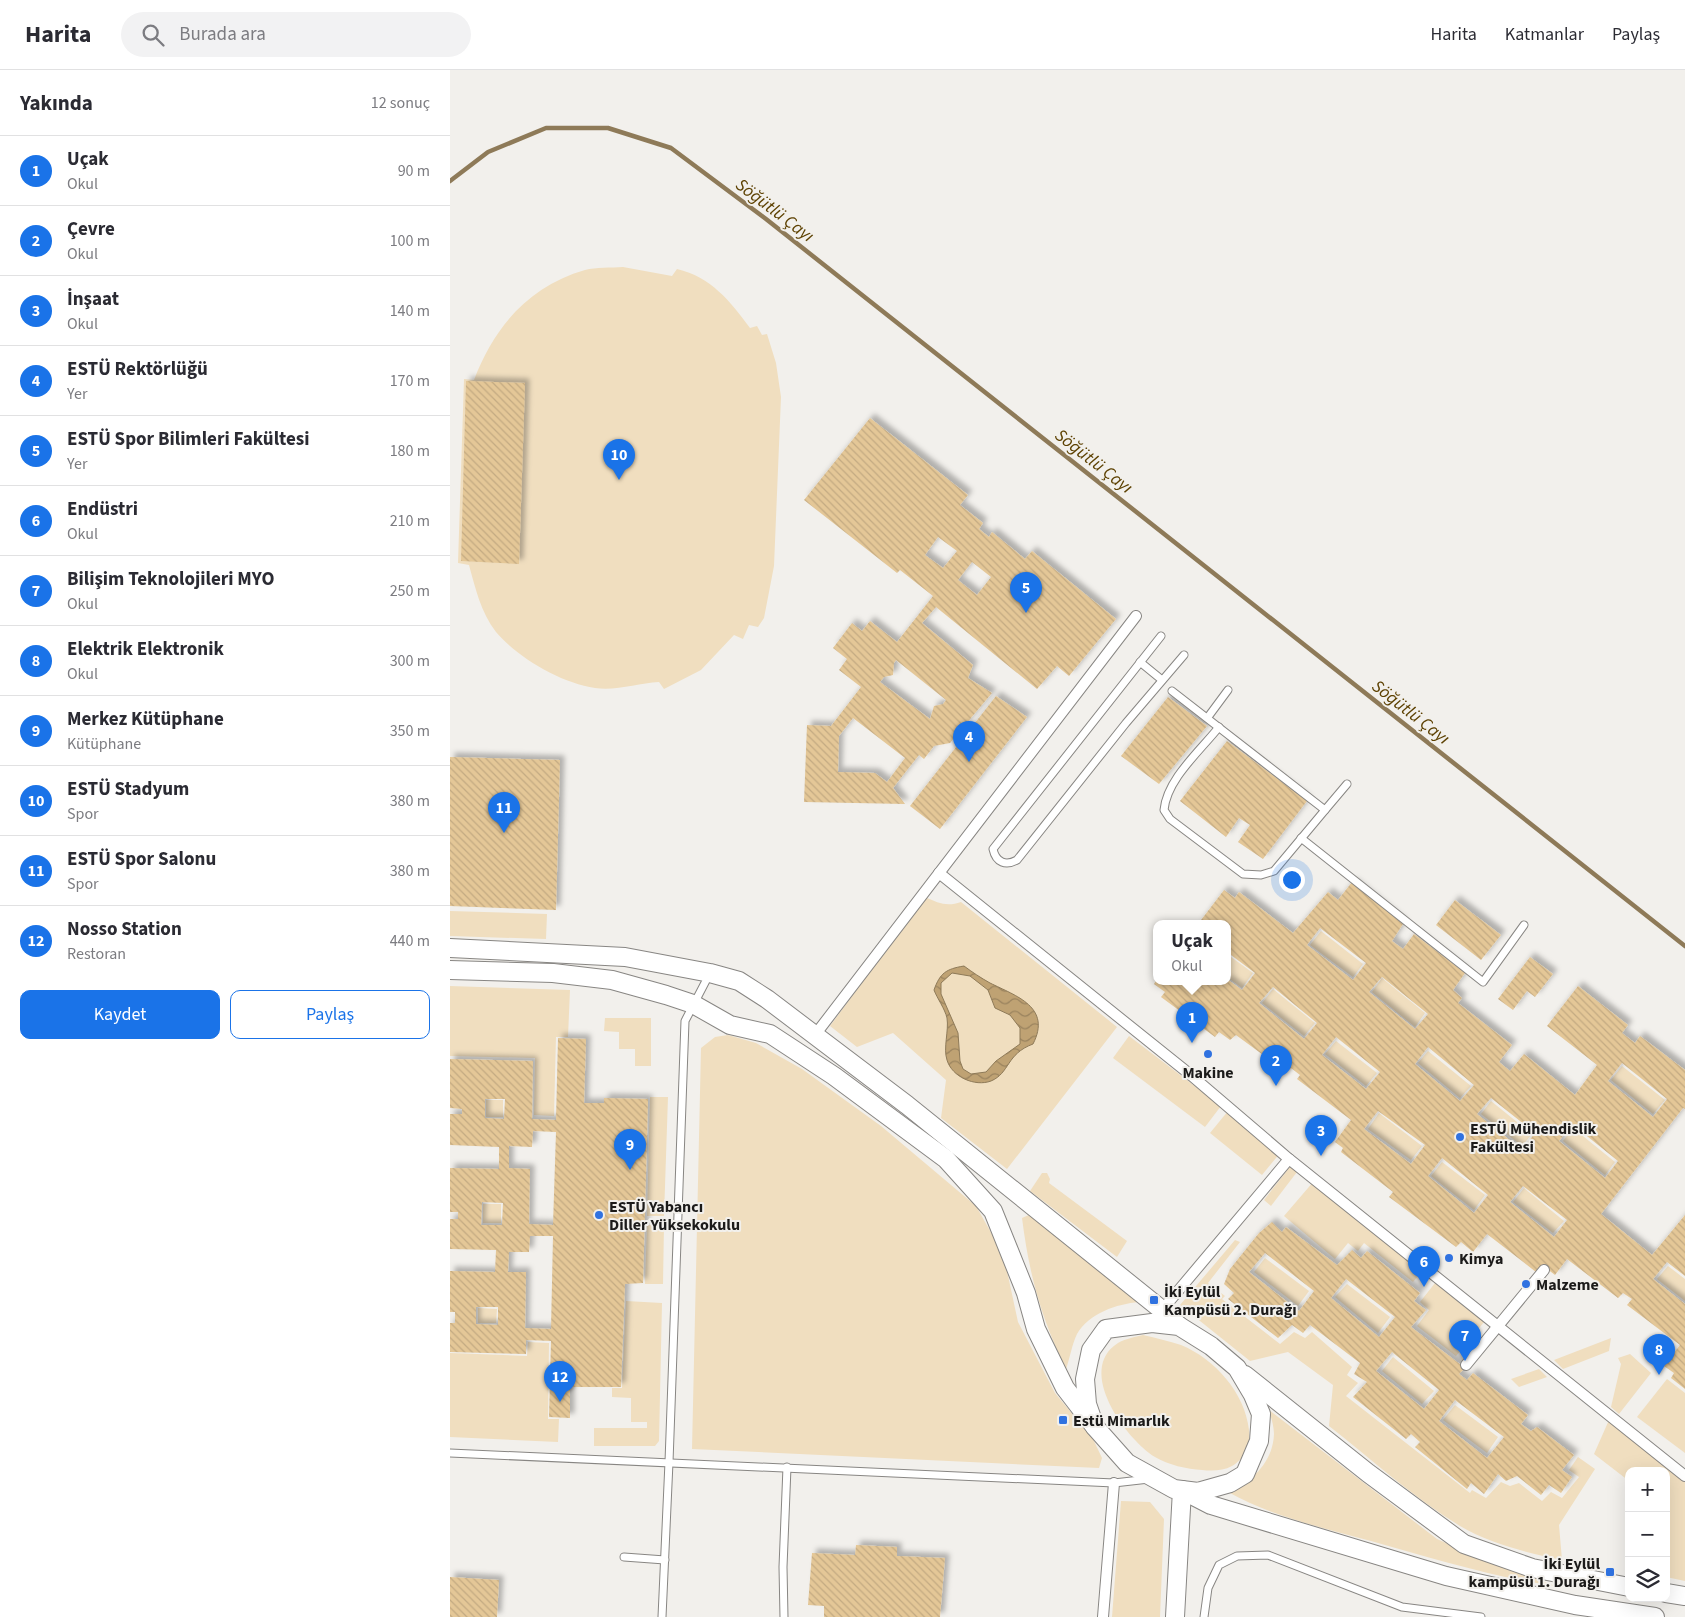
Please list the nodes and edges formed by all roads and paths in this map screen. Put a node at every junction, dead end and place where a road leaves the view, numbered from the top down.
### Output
1 (1136, 616) dead end
2 (1161, 636) dead end
3 (1184, 655) dead end
4 (1140, 662) junction
5 (1162, 680) junction
6 (1228, 690) dead end
7 (1172, 691) dead end
8 (1208, 717) junction
9 (1219, 727) junction
10 (1347, 784) dead end
11 (1325, 810) junction
12 (1301, 838) junction
13 (939, 873) junction
14 (1524, 925) dead end
15 (450, 948) edge
16 (450, 970) edge
17 (710, 972) junction
18 (693, 1004) junction
19 (815, 1035) junction
20 (1289, 1159) junction
21 (1544, 1270) dead end
22 (1162, 1310) junction
23 (1179, 1326) junction
24 (1498, 1326) junction
25 (1466, 1365) dead end
26 (1237, 1368) junction
27 (1095, 1427) junction
28 (450, 1453) edge
29 (670, 1462) junction
30 (787, 1467) junction
31 (1685, 1476) edge
32 (1155, 1478) junction
33 (1114, 1483) junction
34 (1182, 1490) junction
35 (624, 1557) dead end
36 (664, 1560) junction
37 (1625, 1586) edge
38 (1670, 1594) edge
39 (1685, 1596) edge
40 (662, 1617) edge
41 (784, 1617) edge
42 (1104, 1617) edge
43 (1175, 1617) edge
44 (1204, 1617) edge
45 (1481, 1617) edge
46 (1655, 1617) edge

1 - 13 street
2 - 4 lane
3 - 5 lane
4 - 5 lane
4 - 5 lane
6 - 8 lane
7 - 8 lane
8 - 9 lane
9 - 11 lane
9 - 12 lane
10 - 11 lane
11 - 12 lane
12 - 14 lane
13 - 19 street
13 - 20 street
15 - 17 street
16 - 18 street
17 - 18 lane
17 - 19 street
18 - 27 street
18 - 29 lane
19 - 22 street
20 - 22 street
20 - 24 street
21 - 24 street
22 - 23 street
23 - 26 street
23 - 27 street
24 - 25 street
24 - 31 street
26 - 34 street
26 - 37 street
27 - 32 street
28 - 29 lane
29 - 30 lane
29 - 36 lane
30 - 33 lane
30 - 41 lane
32 - 33 lane
32 - 34 street
33 - 42 street
34 - 43 street
34 - 46 street
35 - 36 lane
36 - 40 lane
38 - 39 street
44 - 45 lane

